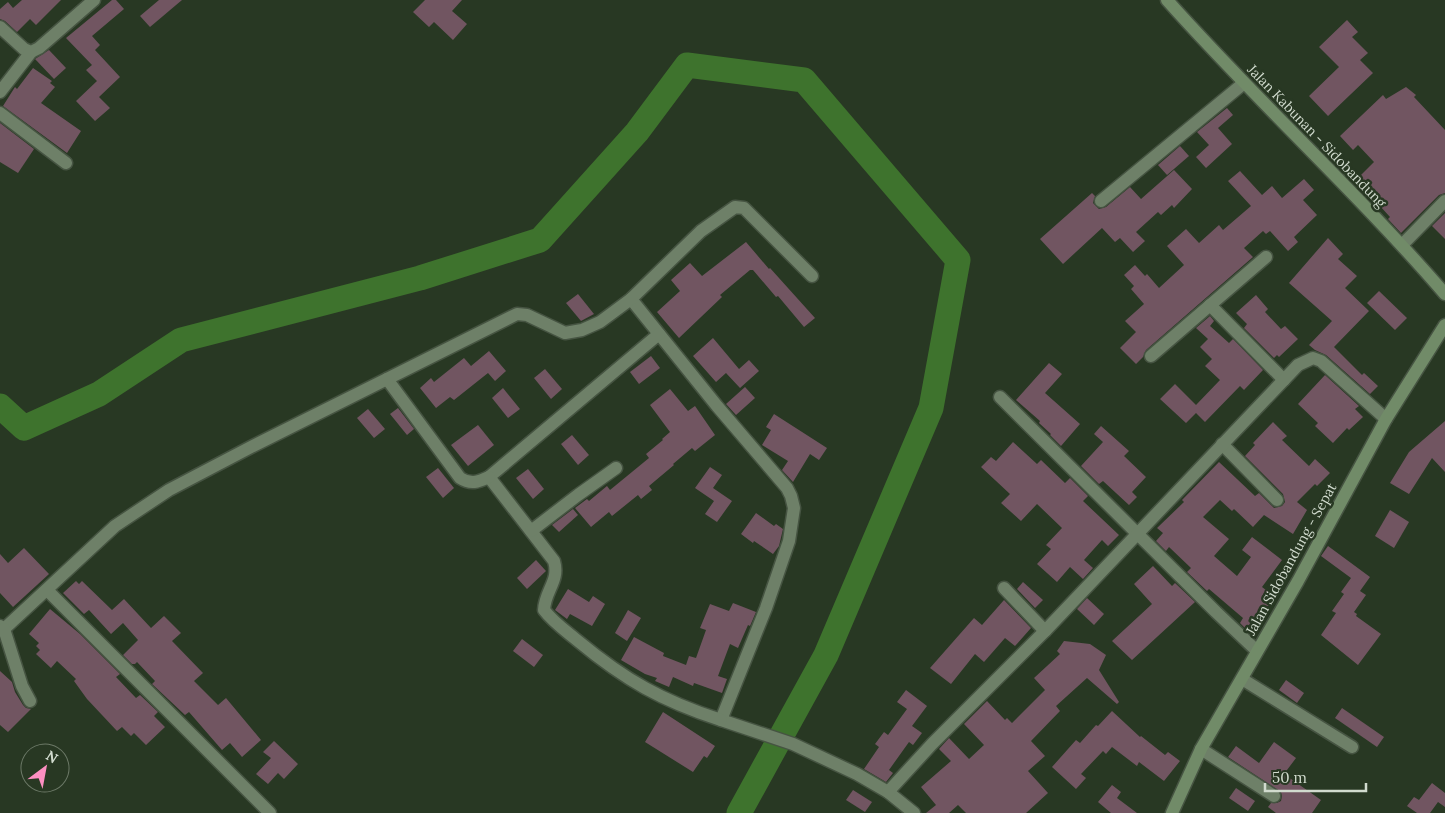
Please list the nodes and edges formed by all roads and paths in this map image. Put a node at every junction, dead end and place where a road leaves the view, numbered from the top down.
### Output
1 (94, 0) edge
2 (1167, 0) edge
3 (0, 28) edge
4 (30, 52) junction
5 (1244, 83) junction
6 (0, 92) edge
7 (0, 113) edge
8 (66, 163) dead end
9 (1101, 201) dead end
10 (1445, 201) edge
11 (1402, 245) junction
12 (1266, 257) dead end
13 (812, 276) dead end
14 (1445, 294) edge
15 (631, 300) junction
16 (1210, 305) junction
17 (1442, 330) edge
18 (659, 334) junction
19 (1151, 356) dead end
20 (387, 379) junction
21 (1284, 380) junction
22 (1000, 397) dead end
23 (1386, 420) junction
24 (1222, 444) junction
25 (616, 468) dead end
26 (489, 477) junction
27 (1277, 500) dead end
28 (532, 531) junction
29 (1137, 533) junction
30 (1004, 588) dead end
31 (47, 590) junction
32 (2, 628) edge
33 (1045, 631) junction
34 (1258, 651) junction
35 (1242, 679) junction
36 (30, 701) dead end
37 (721, 720) junction
38 (1352, 747) dead end
39 (1201, 749) junction
40 (888, 792) junction
41 (1274, 796) dead end
42 (901, 809) edge
43 (270, 813) edge
44 (914, 813) edge
45 (1172, 813) edge

1 - 4 street
2 - 5 street, Jalan Kabunan - Sidobandung
3 - 4 street
4 - 6 street
5 - 9 street
5 - 11 street, Jalan Kabunan - Sidobandung
7 - 8 street
10 - 11 street
11 - 14 street, Jalan Kabunan - Sidobandung
12 - 16 street
13 - 15 street
15 - 18 street
15 - 20 street
16 - 19 street
16 - 21 street
17 - 23 street, Jalan Sidobandung - Sepat
18 - 26 street
18 - 37 street
20 - 26 street
20 - 31 street
21 - 23 street
21 - 24 street
22 - 29 street
23 - 34 street, Jalan Sidobandung - Sepat
24 - 27 street
24 - 29 street
25 - 28 street
26 - 28 street
28 - 37 street
29 - 33 street
29 - 34 street
30 - 33 street
31 - 32 street
31 - 43 street
32 - 36 street
33 - 40 street
34 - 35 street, Jalan Sidobandung - Sepat
35 - 38 street
35 - 39 street, Jalan Sidobandung - Sepat
37 - 40 street
39 - 41 street
39 - 45 street, Jalan Sidobandung - Sepat
40 - 42 street
42 - 44 street

